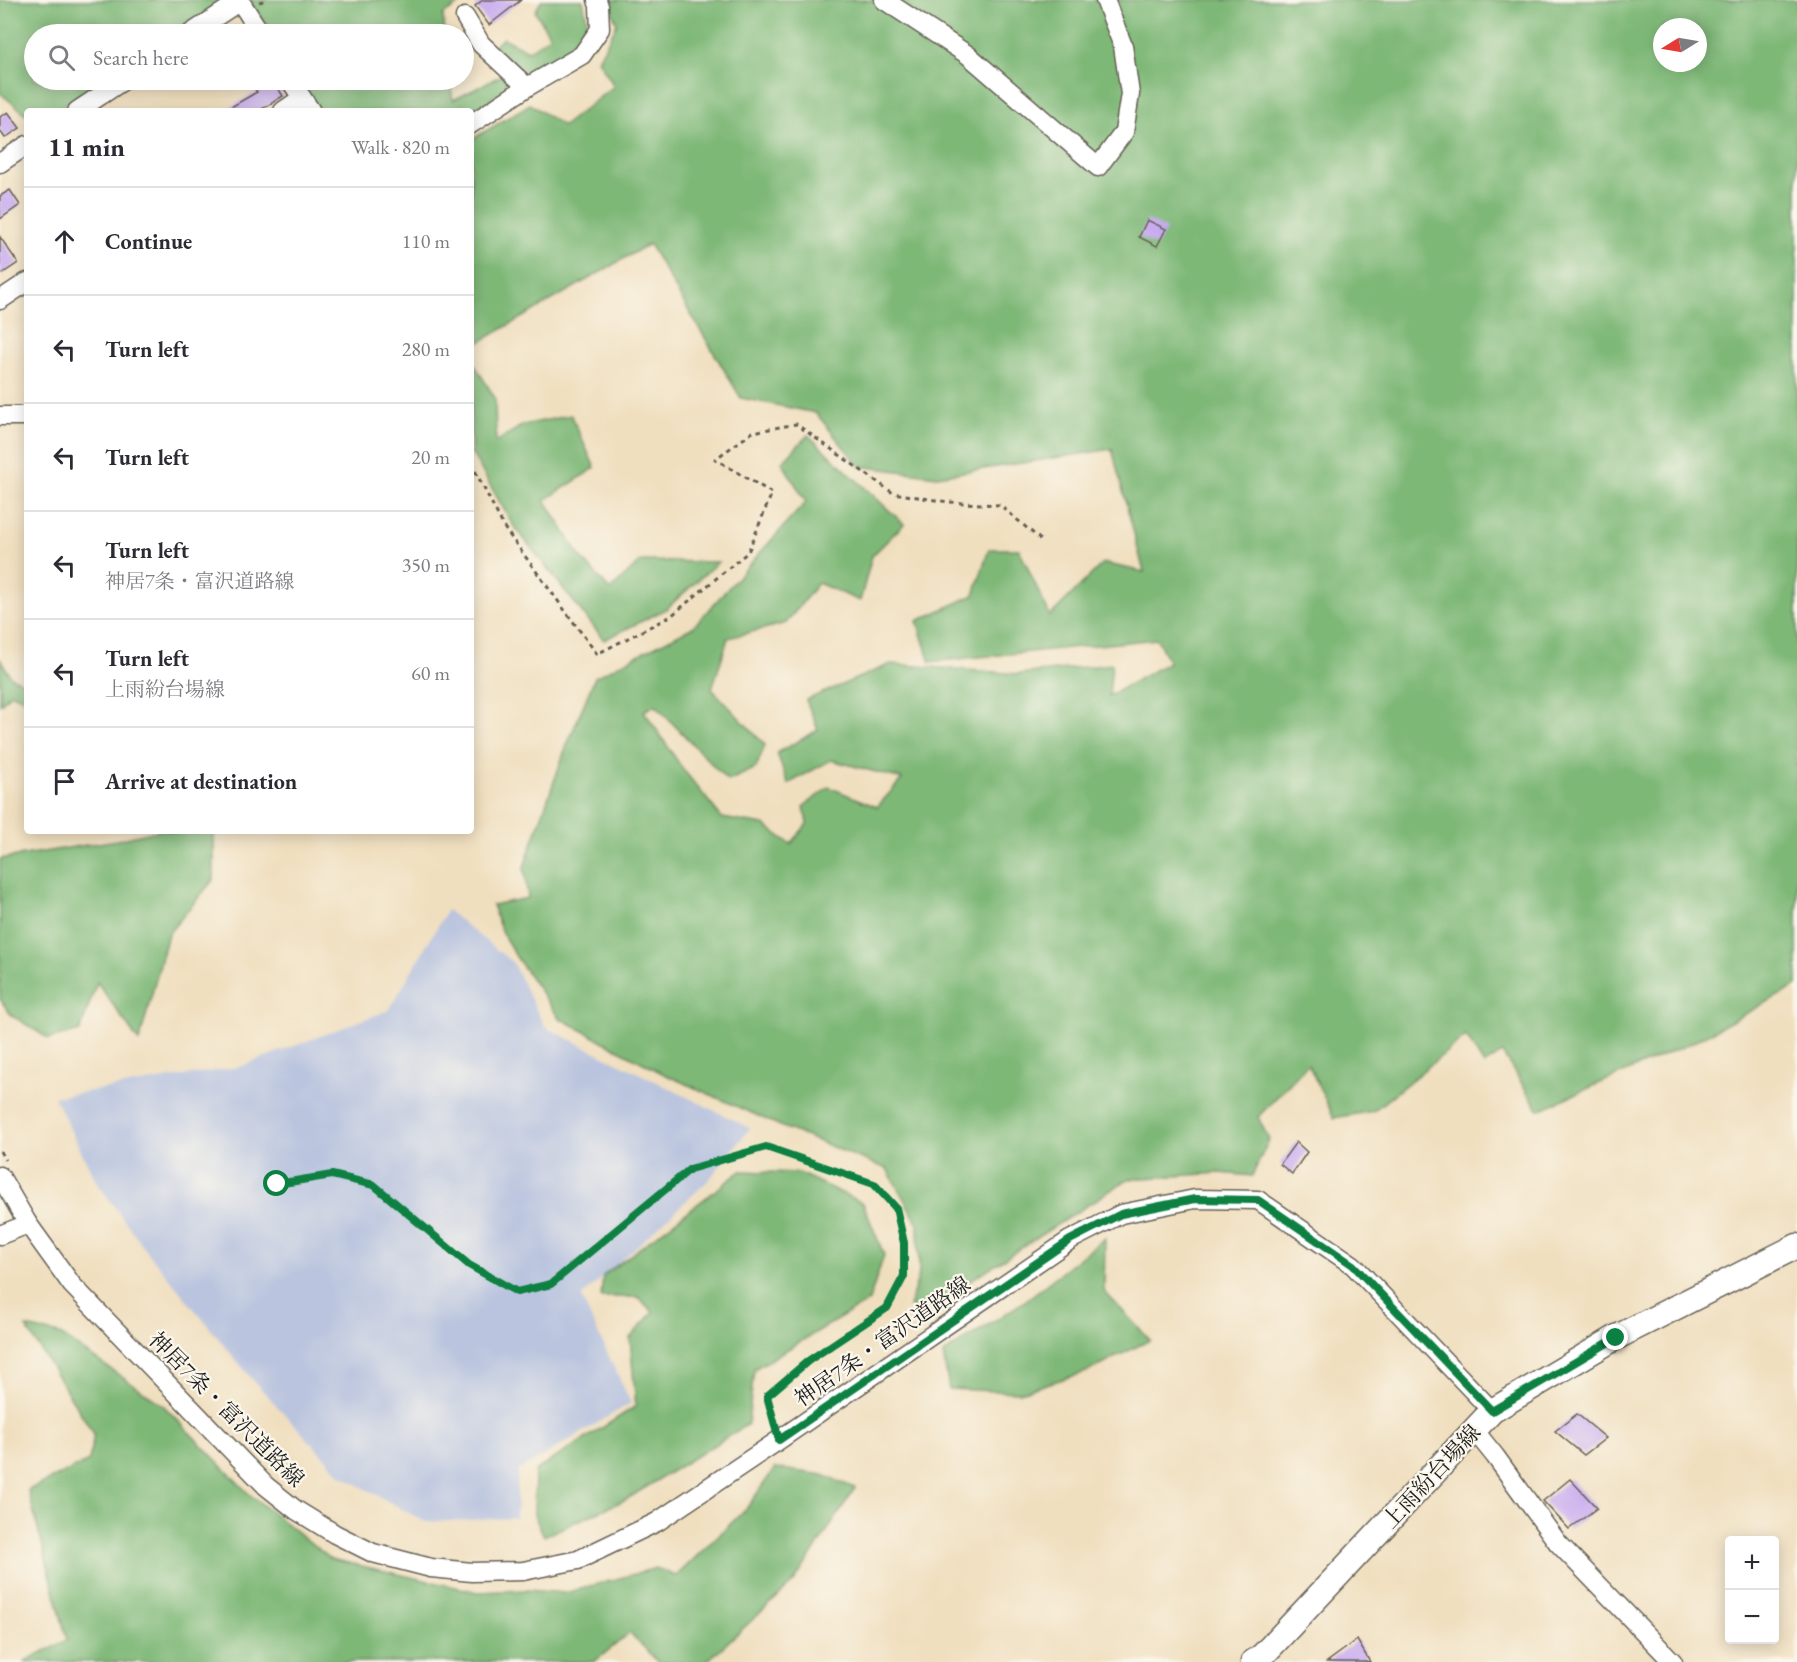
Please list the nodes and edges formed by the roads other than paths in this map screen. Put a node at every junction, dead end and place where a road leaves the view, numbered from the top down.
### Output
1 (597, 0) edge
2 (884, 0) edge
3 (1105, 0) edge
4 (465, 17) dead end
5 (205, 24) edge
6 (255, 24) edge
7 (469, 24) edge
8 (474, 32) edge
9 (527, 87) junction
10 (109, 90) edge
11 (297, 90) edge
12 (307, 105) edge
13 (82, 108) edge
14 (474, 122) edge
15 (24, 147) edge
16 (0, 163) edge
17 (24, 284) edge
18 (0, 300) edge
19 (0, 416) edge
20 (24, 416) edge
21 (0, 1176) edge
22 (27, 1224) junction
23 (0, 1236) edge
24 (1797, 1246) edge
25 (1492, 1411) junction
26 (1474, 1430) junction
27 (1253, 1662) edge
28 (1673, 1662) edge

1 - 9 street
2 - 3 street
4 - 7 street
5 - 6 street
8 - 9 street
9 - 14 street
10 - 13 street
11 - 12 street
15 - 16 street
17 - 18 street
19 - 20 street
21 - 22 street, 神居7条・富沢道路線
22 - 23 street
22 - 25 street, 神居7条・富沢道路線
24 - 25 main road, 上雨紛台場線
25 - 26 main road, 上雨紛台場線
26 - 27 main road, 上雨紛台場線
26 - 28 street

